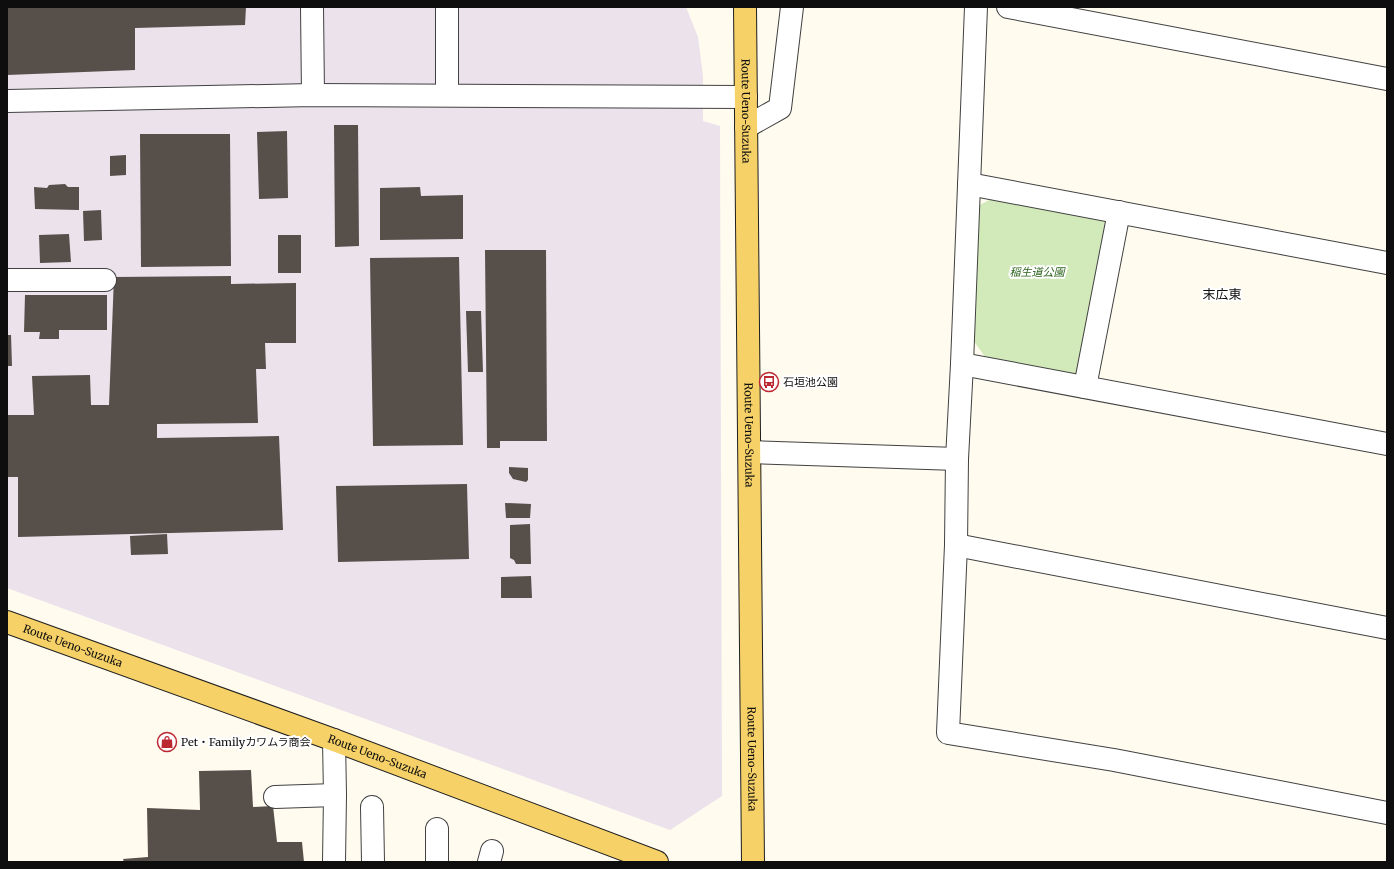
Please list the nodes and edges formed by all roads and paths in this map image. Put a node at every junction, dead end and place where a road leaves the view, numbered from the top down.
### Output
1 (312, 7) edge
2 (447, 7) edge
3 (745, 7) edge
4 (792, 7) edge
5 (976, 7) edge
6 (1008, 7) edge
7 (1387, 79) edge
8 (313, 95) junction
9 (447, 96) junction
10 (746, 97) junction
11 (7, 101) edge
12 (746, 127) junction
13 (969, 184) junction
14 (1119, 212) junction
15 (1387, 263) edge
16 (7, 280) edge
17 (105, 280) dead end
18 (962, 364) junction
19 (1085, 387) junction
20 (1387, 444) edge
21 (750, 452) junction
22 (957, 459) junction
23 (956, 545) junction
24 (7, 622) edge
25 (1387, 628) edge
26 (334, 740) junction
27 (335, 795) junction
28 (274, 797) dead end
29 (372, 807) dead end
30 (1387, 813) edge
31 (437, 830) dead end
32 (334, 862) edge
33 (373, 862) edge
34 (437, 862) edge
35 (657, 862) edge
36 (753, 862) edge

1 - 8 street
2 - 9 street
3 - 10 main road, Route Ueno-Suzuka
4 - 12 street
5 - 13 street
6 - 7 street
8 - 9 street
8 - 11 street
9 - 10 street
10 - 12 main road, Route Ueno-Suzuka
12 - 21 main road, Route Ueno-Suzuka
13 - 14 street
13 - 18 street
14 - 15 street
14 - 19 street
16 - 17 street
18 - 19 street
18 - 22 street
19 - 20 street
21 - 22 street
21 - 36 main road, Route Ueno-Suzuka
22 - 23 street
23 - 25 street
23 - 30 street
24 - 26 main road, Route Ueno-Suzuka
26 - 27 street
26 - 35 main road, Route Ueno-Suzuka
27 - 28 street
27 - 32 street
29 - 33 street
31 - 34 street

